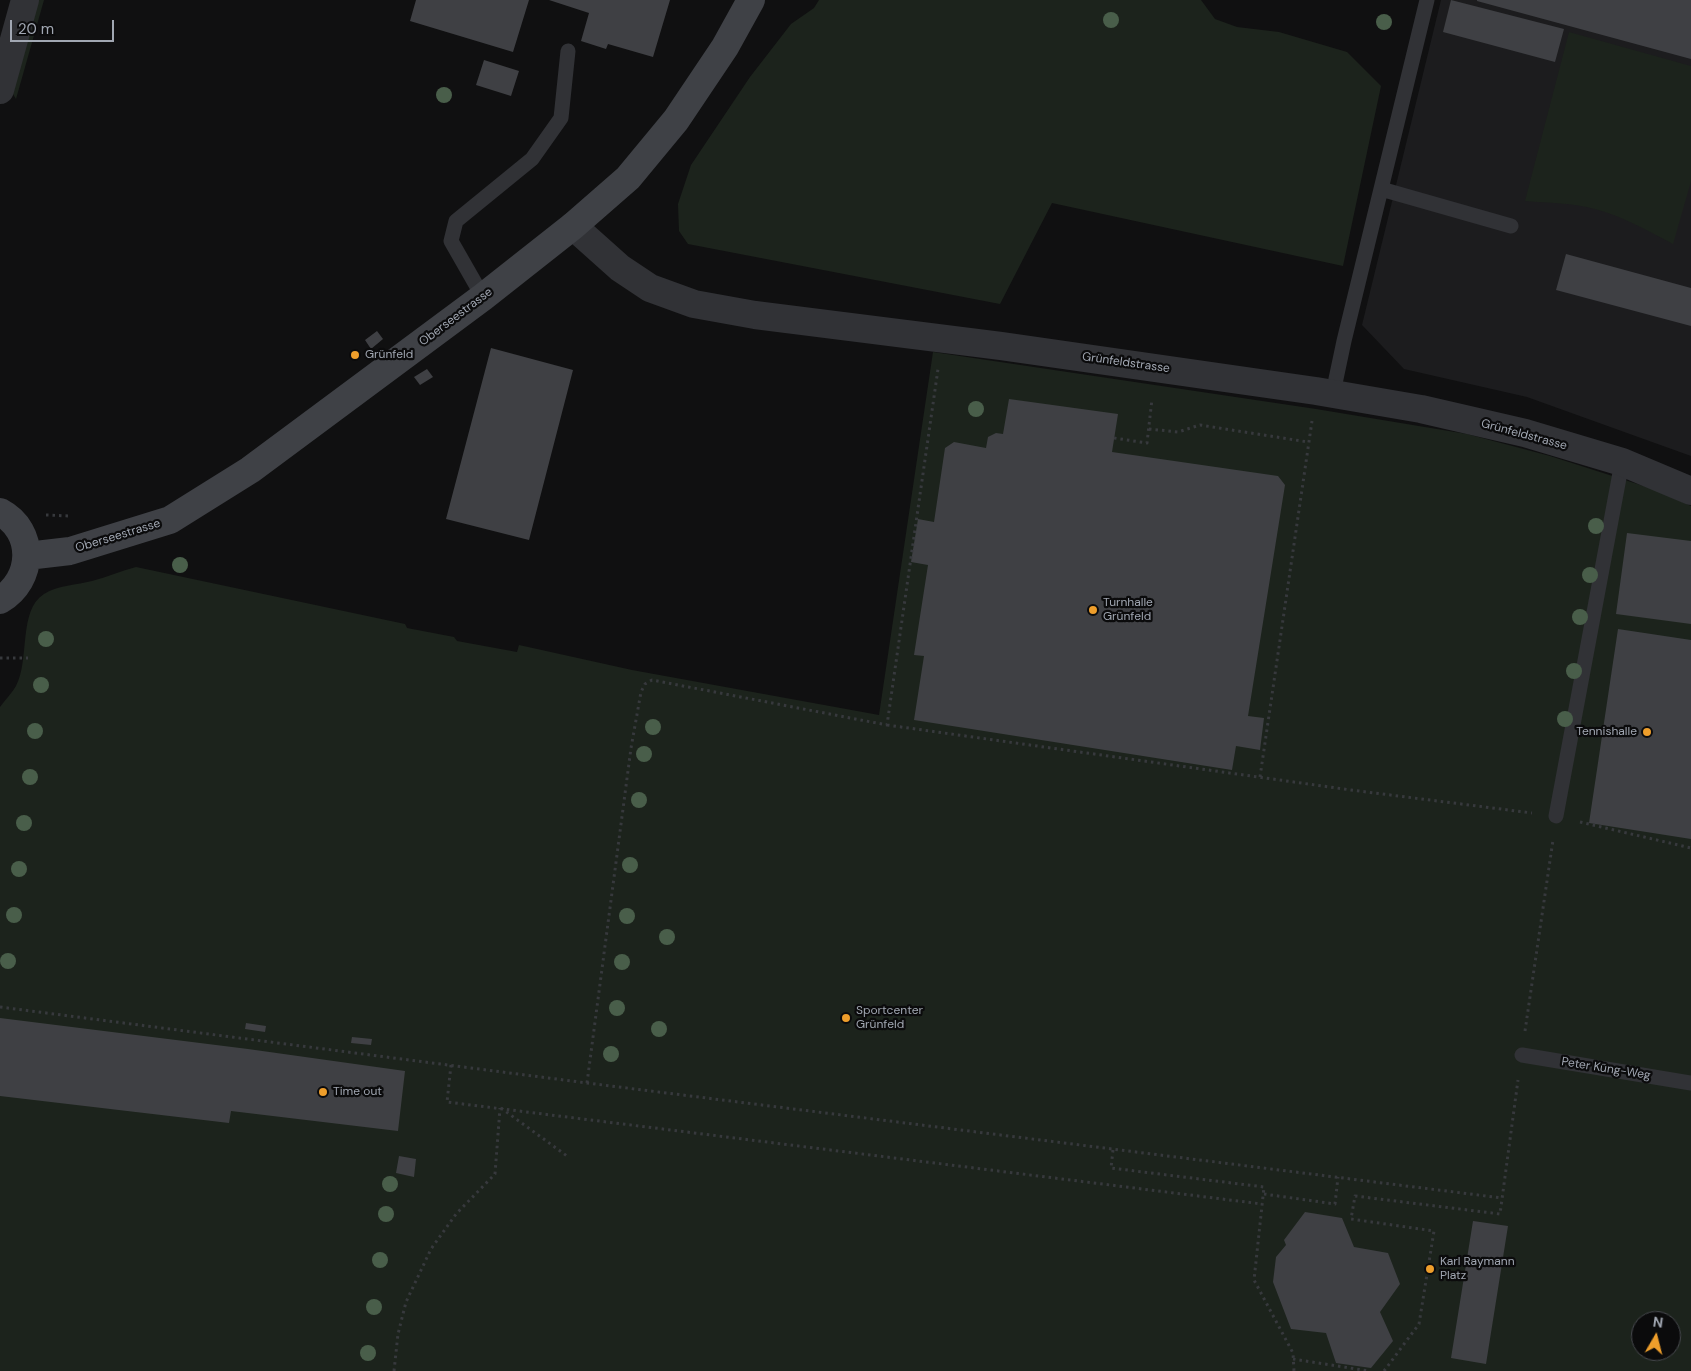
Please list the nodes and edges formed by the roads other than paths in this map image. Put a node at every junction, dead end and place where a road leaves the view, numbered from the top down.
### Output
1 (26, 0) edge
2 (752, 0) edge
3 (1427, 0) edge
4 (568, 51) dead end
5 (0, 90) edge
6 (1381, 189) junction
7 (573, 226) junction
8 (1511, 226) dead end
9 (483, 297) junction
10 (1324, 392) junction
11 (1622, 462) junction
12 (1691, 491) edge
13 (0, 512) edge
14 (26, 556) junction
15 (0, 600) edge
16 (1556, 816) road end
17 (1522, 1055) road end
18 (1691, 1083) edge

1 - 5 street
2 - 7 street, Oberseestrasse
3 - 6 lane
4 - 9 lane
6 - 8 lane
6 - 10 lane
7 - 9 street, Oberseestrasse
7 - 10 street, Grünfeldstrasse
9 - 14 street, Oberseestrasse
10 - 11 street, Grünfeldstrasse
11 - 12 street, Grünfeldstrasse
11 - 16 lane
13 - 14 street
14 - 15 street
17 - 18 lane, Peter Küng-Weg

